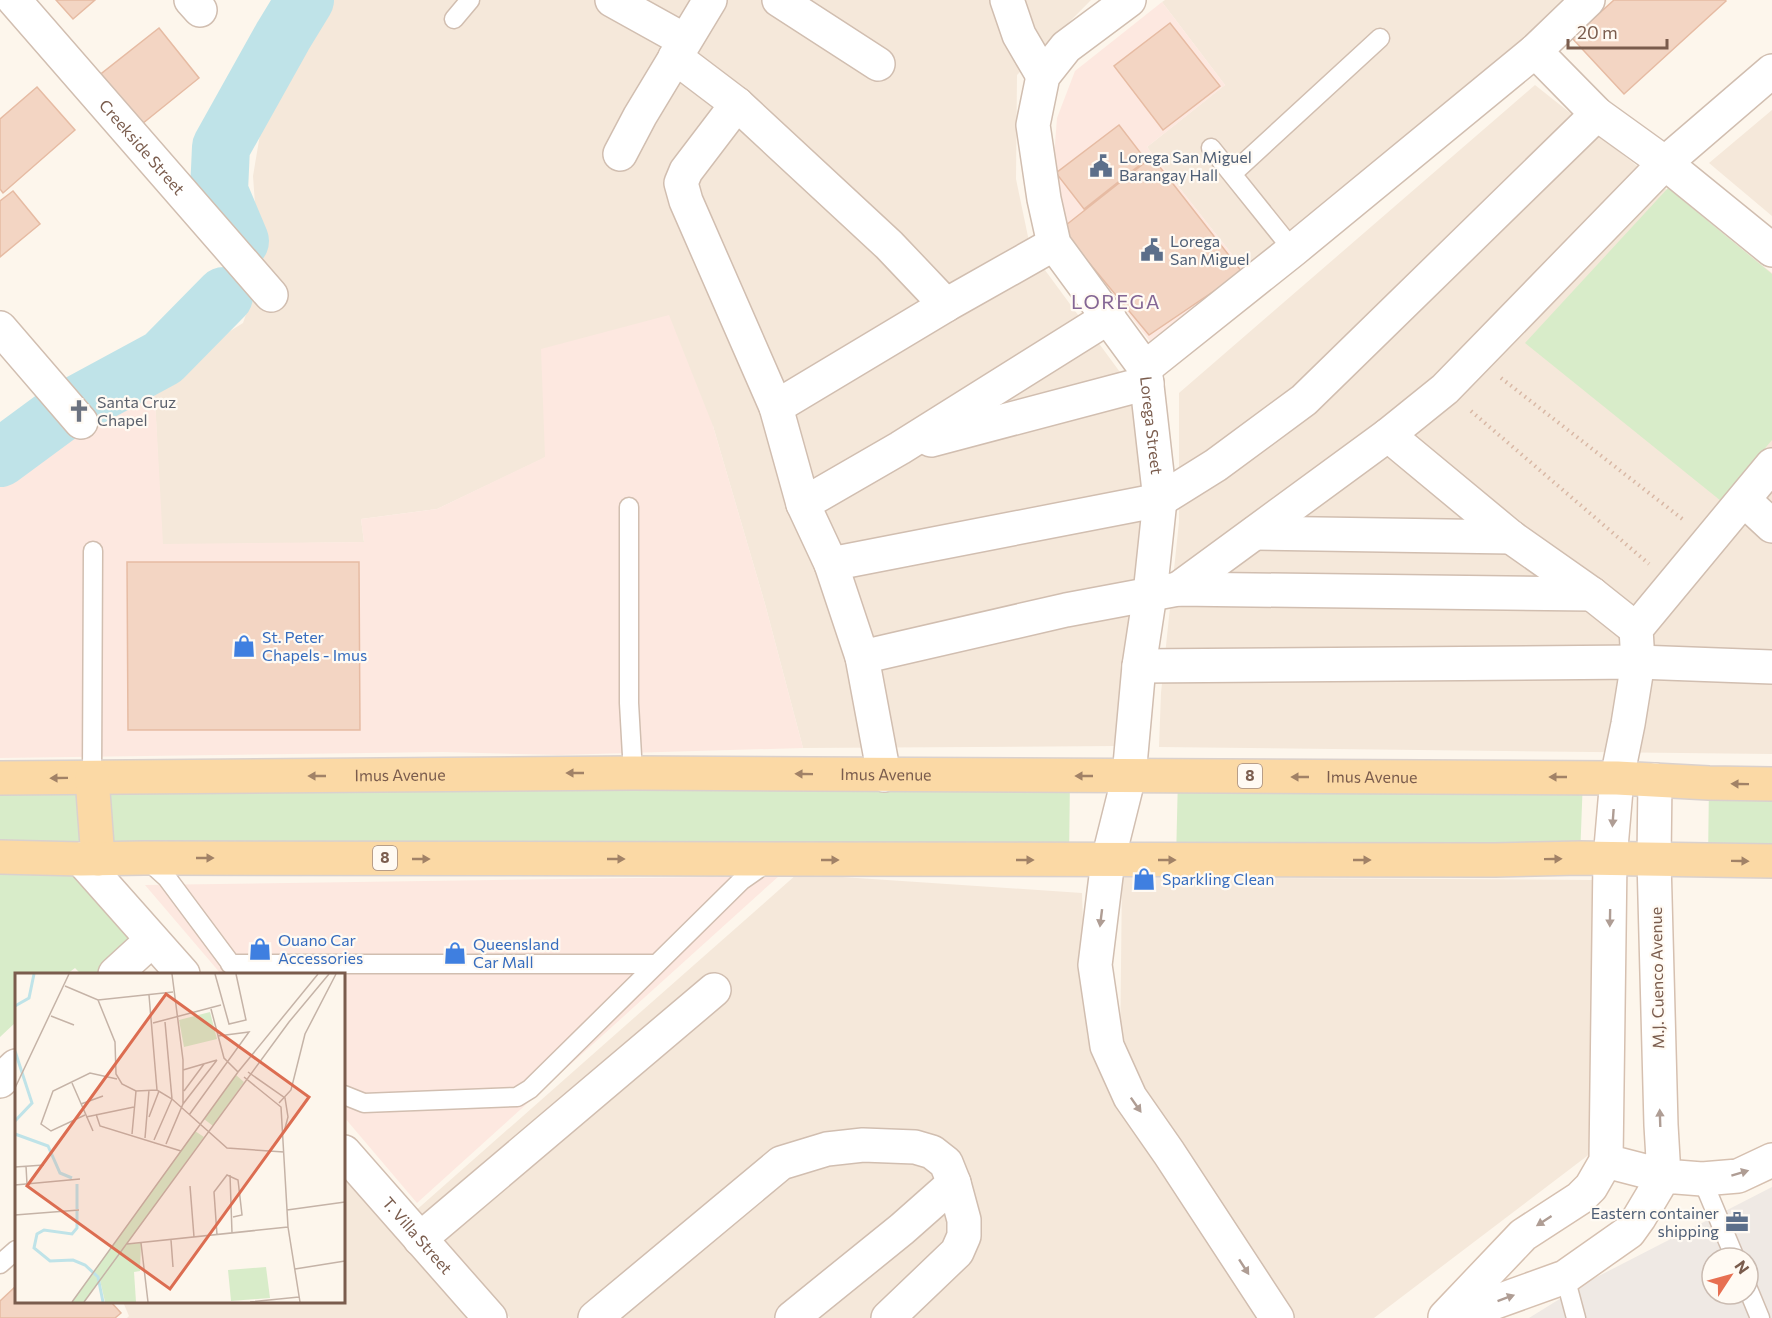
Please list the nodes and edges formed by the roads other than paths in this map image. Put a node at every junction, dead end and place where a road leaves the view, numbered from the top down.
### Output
1 (14, 0) edge
2 (470, 0) edge
3 (612, 0) edge
4 (711, 0) edge
5 (779, 0) edge
6 (1007, 0) edge
7 (1129, 0) edge
8 (1588, 0) edge
9 (454, 19) dead end
10 (1380, 38) dead end
11 (680, 49) junction
12 (1535, 51) junction
13 (878, 64) dead end
14 (1772, 71) edge
15 (1043, 76) junction
16 (737, 104) junction
17 (1597, 114) junction
18 (1211, 148) dead end
19 (620, 154) dead end
20 (1665, 163) junction
21 (1232, 174) junction
22 (1054, 244) junction
23 (1772, 249) edge
24 (1293, 250) junction
25 (271, 295) dead end
26 (946, 305) junction
27 (1109, 317) junction
28 (0, 328) edge
29 (1146, 375) junction
30 (776, 407) junction
31 (81, 422) dead end
32 (1388, 435) junction
33 (900, 448) junction
34 (1772, 465) edge
35 (1160, 500) junction
36 (1743, 500) junction
37 (803, 504) junction
38 (630, 507) dead end
39 (1772, 526) edge
40 (1255, 533) junction
41 (1511, 537) junction
42 (93, 551) dead end
43 (831, 564) junction
44 (1164, 592) junction
45 (1592, 594) junction
46 (1636, 629) junction
47 (862, 657) junction
48 (1638, 662) junction
49 (1139, 666) junction
50 (1772, 667) edge
51 (1628, 724) junction
52 (633, 773) junction
53 (884, 775) junction
54 (1129, 776) junction
55 (0, 778) edge
56 (92, 778) junction
57 (1617, 778) junction
58 (1655, 780) junction
59 (1772, 784) edge
60 (0, 857) edge
61 (144, 858) junction
62 (90, 859) junction
63 (1610, 859) junction
64 (771, 860) junction
65 (1108, 860) junction
66 (1654, 860) junction
67 (1772, 861) edge
68 (152, 940) junction
69 (656, 964) junction
70 (235, 969) edge
71 (117, 973) edge
72 (181, 973) edge
73 (714, 990) dead end
74 (15, 1067) edge
75 (0, 1081) edge
76 (345, 1095) edge
77 (345, 1153) edge
78 (1772, 1160) edge
79 (1606, 1161) junction
80 (1664, 1176) junction
81 (1702, 1179) junction
82 (954, 1183) junction
83 (420, 1239) junction
84 (1730, 1246) edge
85 (15, 1251) edge
86 (0, 1264) edge
87 (1565, 1277) junction
88 (490, 1318) edge
89 (596, 1318) edge
90 (792, 1318) edge
91 (888, 1318) edge
92 (1277, 1318) edge
93 (1444, 1318) edge
94 (1451, 1318) edge
95 (1576, 1318) edge

1 - 25 street, Creekside Street
2 - 9 lane
3 - 11 street
4 - 11 street
5 - 13 street
6 - 15 street
7 - 15 street, Lorega Street
8 - 12 street
10 - 21 lane
11 - 16 street
11 - 19 street
12 - 17 street
12 - 24 street
14 - 20 street
15 - 22 street, Lorega Street
16 - 26 street
16 - 30 street
17 - 20 street
17 - 35 street
18 - 21 lane
20 - 23 street
20 - 32 street
21 - 24 lane
22 - 26 street
22 - 27 street, Lorega Street
24 - 29 street
26 - 30 street
27 - 29 street, Lorega Street
27 - 33 street
28 - 31 street
29 - 33 street
29 - 35 street, Lorega Street
30 - 37 street
32 - 40 street
32 - 41 street
33 - 37 street
34 - 36 street
35 - 43 street
35 - 44 street, Lorega Street
36 - 39 street
36 - 46 street
37 - 43 street
38 - 52 lane
40 - 41 street
40 - 44 street
41 - 45 street
42 - 56 lane
43 - 47 street
44 - 45 street
44 - 47 street
44 - 49 street, Lorega Street
45 - 46 street
46 - 48 street
47 - 53 street
48 - 49 street
48 - 50 street
48 - 51 street
49 - 54 street, Lorega Street
51 - 57 street
51 - 58 street
53 -> 52 main road, Imus Avenue / 8
52 -> 56 main road, Imus Avenue / 8
54 -> 53 main road, Imus Avenue / 8
57 -> 54 main road, Imus Avenue / 8
54 - 65 street, Lorega Street
56 -> 55 main road, Imus Avenue / 8
56 - 62 main road
57 - 58 main road, Imus Avenue / 8
57 -> 63 street
59 -> 58 main road, Imus Avenue / 8
58 - 66 street, M.J. Cuenco Avenue
60 - 62 main road, 8
61 - 62 main road, 8
61 -> 64 main road, 8
61 - 70 lane
62 - 68 street
65 -> 63 main road, 8
63 - 66 main road, 8
63 -> 79 street
64 -> 65 main road, 8
64 - 69 lane
65 -> 92 street, Lorega Street
66 -> 67 main road, 8
80 -> 66 street, M.J. Cuenco Avenue
68 - 71 street
68 - 72 street
69 - 70 lane
69 - 76 lane
73 - 83 street
74 - 75 street
77 - 83 street, T. Villa Street
81 -> 78 street
79 - 80 street
79 -> 93 street
80 - 81 street
80 - 87 street
81 - 84 lane
82 - 89 street
82 - 90 street
82 - 91 street
83 - 88 street, T. Villa Street
85 - 86 lane
94 -> 87 street
87 - 95 lane

